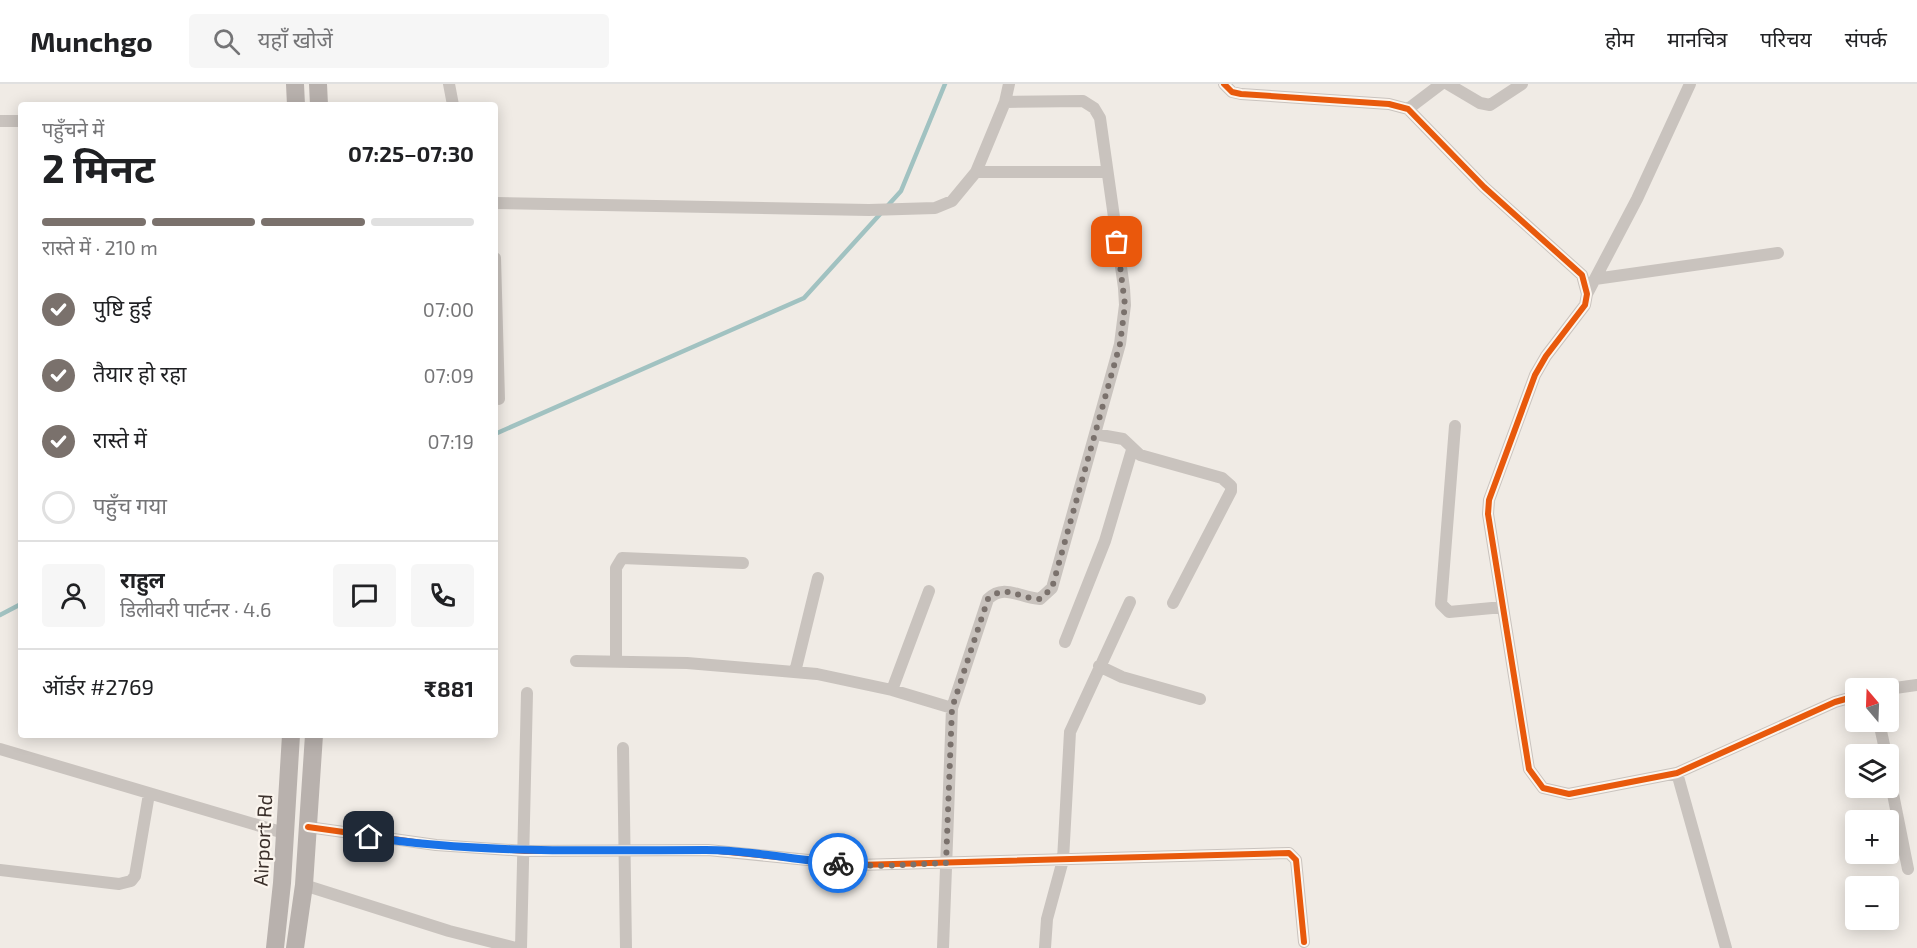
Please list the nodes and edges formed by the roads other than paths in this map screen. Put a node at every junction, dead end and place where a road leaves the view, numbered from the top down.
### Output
1 (295, 84) edge
2 (318, 84) edge
3 (449, 84) edge
4 (1009, 84) edge
5 (1224, 84) edge
6 (1441, 84) edge
7 (1448, 84) edge
8 (1522, 84) edge
9 (1690, 84) edge
10 (296, 102) edge
11 (319, 102) edge
12 (452, 102) edge
13 (1005, 102) junction
14 (1408, 109) junction
15 (0, 121) edge
16 (18, 121) edge
17 (976, 172) junction
18 (1107, 172) junction
19 (498, 203) edge
20 (1778, 253) dead end
21 (1595, 279) junction
22 (1587, 294) junction
23 (498, 364) edge
24 (499, 399) dead end
25 (1455, 426) dead end
26 (1095, 434) junction
27 (1132, 450) junction
28 (743, 562) dead end
29 (818, 578) dead end
30 (929, 591) dead end
31 (1130, 602) dead end
32 (1173, 603) dead end
33 (1503, 608) junction
34 (1065, 642) dead end
35 (576, 661) dead end
36 (616, 662) junction
37 (1099, 666) junction
38 (795, 672) junction
39 (1917, 685) edge
40 (1899, 687) edge
41 (892, 690) junction
42 (527, 693) dead end
43 (1200, 699) dead end
44 (1845, 699) edge
45 (952, 708) junction
46 (291, 738) edge
47 (315, 738) edge
48 (623, 748) dead end
49 (0, 749) edge
50 (1677, 772) junction
51 (149, 794) junction
52 (1894, 798) edge
53 (308, 827) junction
54 (284, 833) junction
55 (525, 851) junction
56 (624, 852) junction
57 (1063, 860) junction
58 (946, 863) junction
59 (1908, 869) dead end
60 (0, 870) edge
61 (304, 885) junction
62 (1304, 942) dead end
63 (275, 948) edge
64 (295, 948) edge
65 (518, 948) edge
66 (626, 948) edge
67 (943, 948) edge
68 (1045, 948) edge
69 (1726, 948) edge

1 - 10 main road
2 - 11 main road
3 - 12 street
4 - 13 street
5 - 14 street
6 - 14 street
7 - 8 street
9 - 21 street
13 - 17 street
13 - 18 street
14 - 22 street
15 - 16 street
17 - 18 street
17 - 19 street
18 - 26 street
20 - 21 street
21 - 22 street
22 - 33 street
23 - 24 street
25 - 33 street
26 - 27 street
26 - 45 street
27 - 32 street
27 - 34 street
28 - 36 street
29 - 38 street
30 - 41 street
31 - 37 street
33 - 50 street
35 - 36 street
36 - 38 street
37 - 43 street
37 - 57 street
38 - 41 street
39 - 40 street
41 - 45 street
42 - 55 street
44 - 50 street
45 - 58 street
46 - 54 main road, Airport Rd
47 - 53 main road
48 - 56 street
49 - 51 street
50 - 69 street
51 - 54 street
51 - 60 street
52 - 59 street
53 - 55 street
53 - 61 main road
54 - 63 main road, Airport Rd
55 - 56 street
55 - 65 street
56 - 58 street
56 - 66 street
57 - 58 street
57 - 62 street
57 - 68 street
58 - 67 street
61 - 64 main road
61 - 65 street

